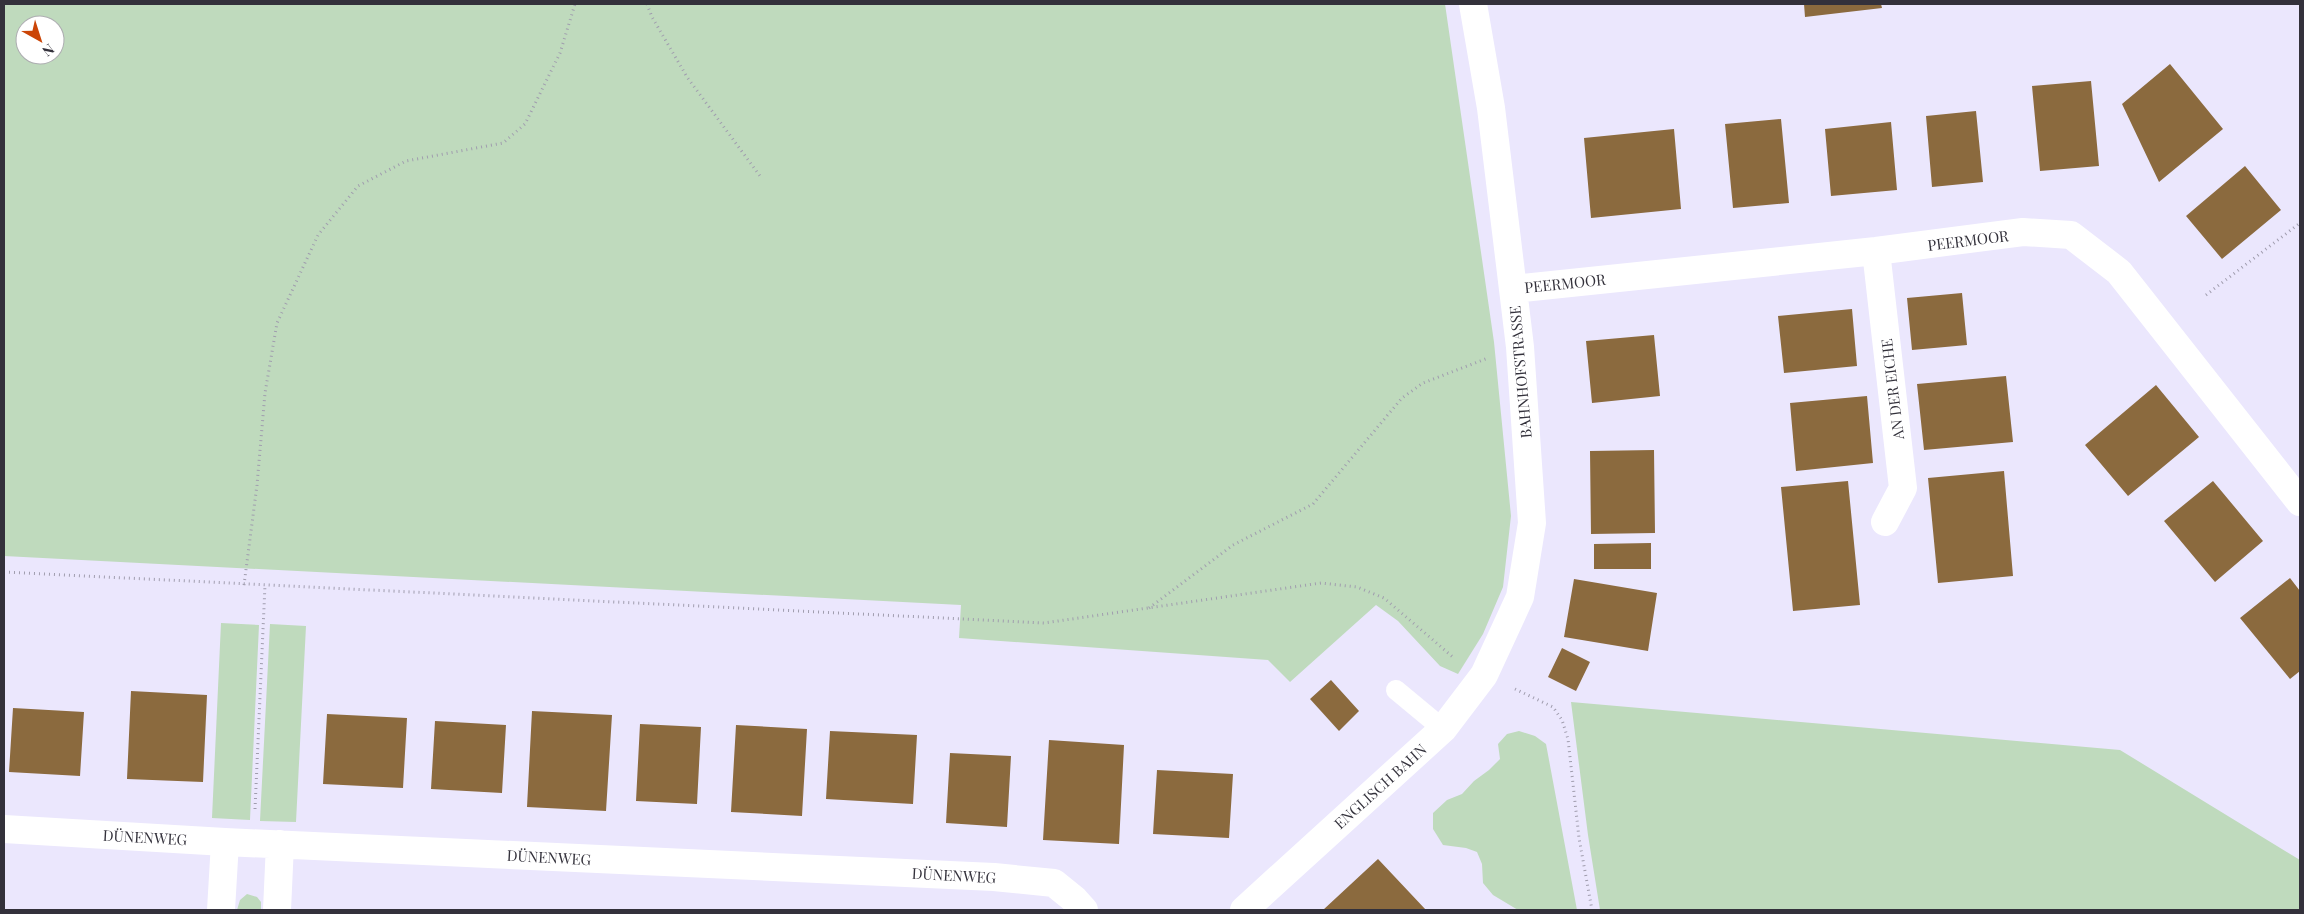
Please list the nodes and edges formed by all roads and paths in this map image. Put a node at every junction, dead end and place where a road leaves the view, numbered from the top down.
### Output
1 (575, 4) edge
2 (647, 4) edge
3 (1473, 4) edge
4 (760, 176) dead end
5 (2300, 223) edge
6 (1876, 252) junction
7 (1514, 288) junction
8 (2206, 295) dead end
9 (1520, 347) junction
10 (2300, 502) edge
11 (1885, 522) dead end
12 (4, 572) edge
13 (244, 585) junction
14 (265, 585) junction
15 (1148, 609) junction
16 (1498, 647) joint
17 (1484, 675) junction
18 (1396, 690) dead end
19 (1443, 729) junction
20 (4, 829) edge
21 (225, 842) junction
22 (267, 844) junction
23 (221, 910) edge
24 (277, 910) edge
25 (1084, 910) edge
26 (1244, 910) edge
27 (1592, 910) edge

1 - 13 path
2 - 4 path
3 - 7 street, BAHNHOFSTRASSE
5 - 8 path
6 - 7 street, PEERMOOR
6 - 10 street, PEERMOOR
6 - 11 street, AN DER EICHE
7 - 9 street, BAHNHOFSTRASSE
9 - 15 path
9 - 16 street, BAHNHOFSTRASSE
12 - 13 path
13 - 14 path
14 - 15 path
14 - 22 path
15 - 17 path
16 - 17 street, ENGLISCH BAHN
17 - 19 street, ENGLISCH BAHN
17 - 27 path
18 - 19 lane
19 - 26 street, ENGLISCH BAHN
20 - 21 street, DÜNENWEG
21 - 22 street, DÜNENWEG
21 - 23 street
22 - 24 street
22 - 25 street, DÜNENWEG

